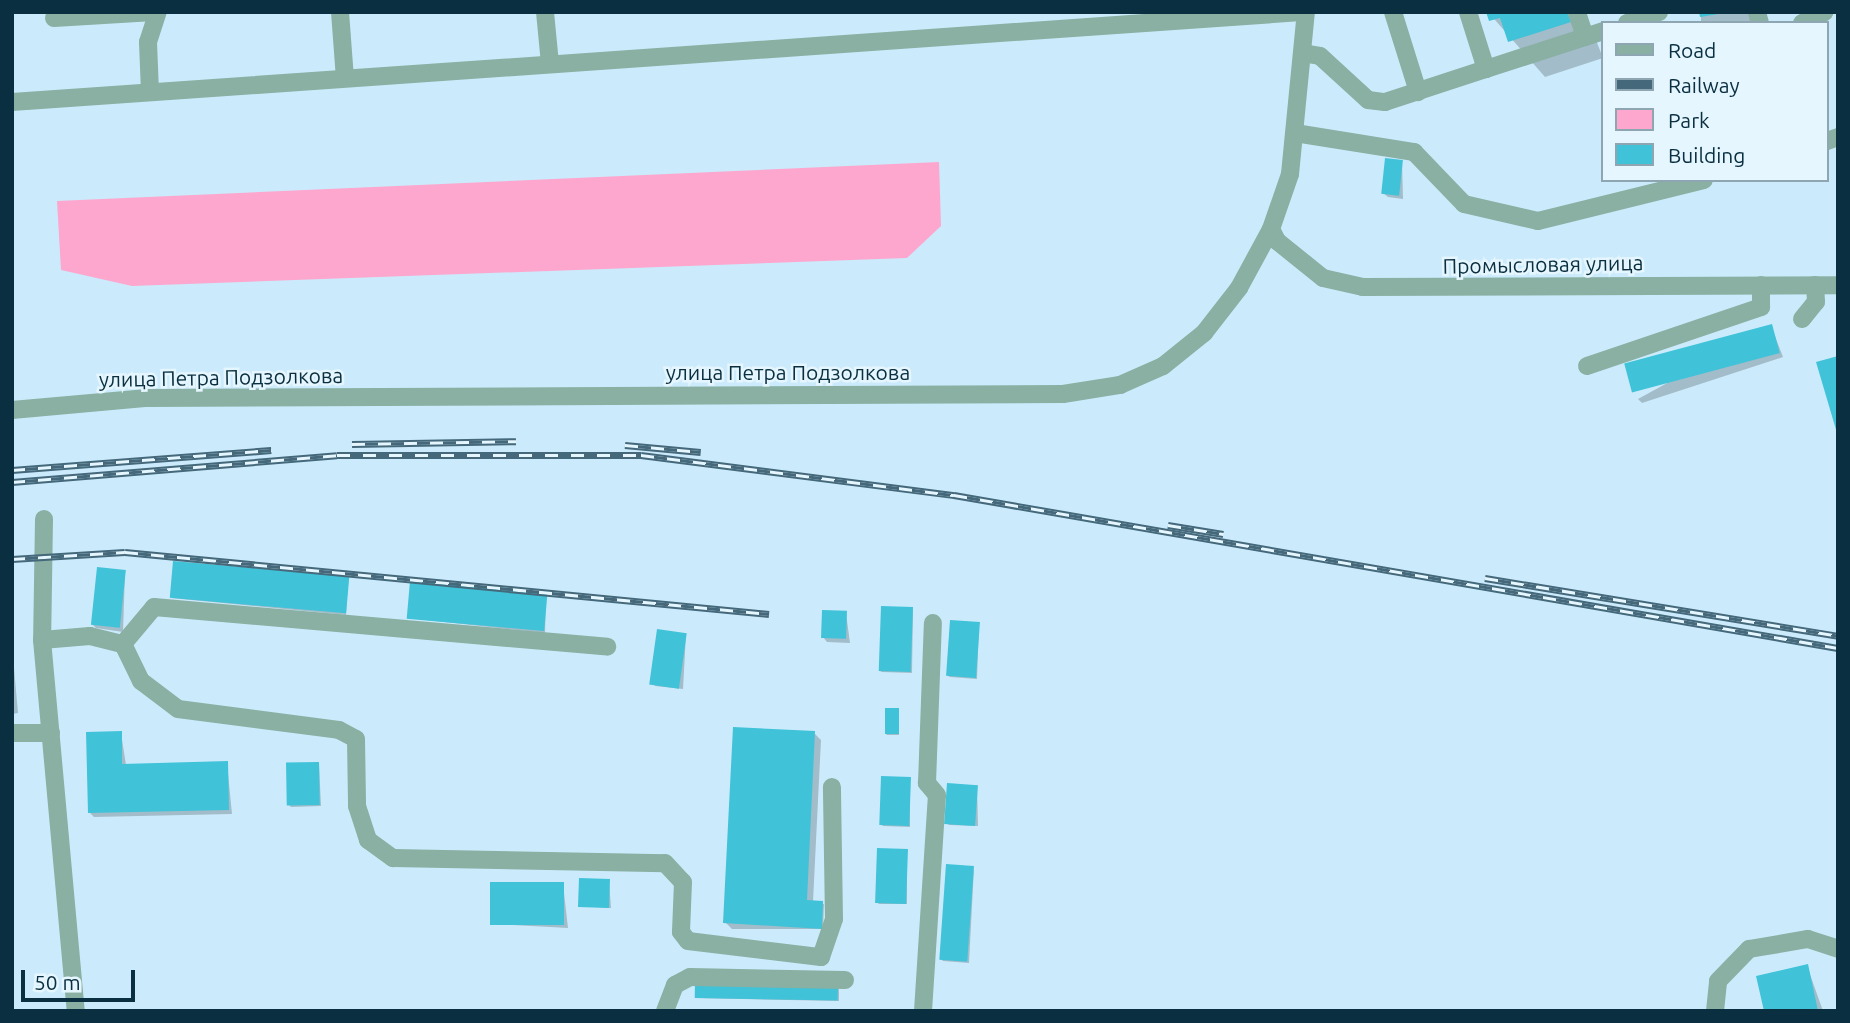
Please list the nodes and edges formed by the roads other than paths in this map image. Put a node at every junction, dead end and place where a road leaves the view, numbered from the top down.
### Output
1 (156, 12) edge
2 (340, 12) edge
3 (545, 12) edge
4 (1303, 12) edge
5 (1393, 12) edge
6 (1468, 12) edge
7 (1577, 12) edge
8 (1659, 12) edge
9 (1825, 12) edge
10 (54, 18) dead end
11 (1633, 21) edge
12 (1806, 21) edge
13 (1602, 31) edge
14 (1585, 37) junction
15 (1302, 53) junction
16 (550, 64) junction
17 (1486, 69) junction
18 (345, 78) junction
19 (150, 92) junction
20 (1418, 92) junction
21 (12, 102) edge
22 (1295, 133) junction
23 (1696, 182) edge
24 (1271, 229) junction
25 (1760, 285) junction
26 (1815, 285) junction
27 (1838, 285) edge
28 (1802, 319) dead end
29 (1587, 366) dead end
30 (12, 410) edge
31 (44, 519) dead end
32 (933, 622) dead end
33 (42, 640) junction
34 (123, 644) junction
35 (607, 647) dead end
36 (12, 733) edge
37 (51, 733) junction
38 (832, 787) dead end
39 (1838, 949) edge
40 (845, 980) dead end
41 (76, 1011) edge
42 (666, 1011) edge
43 (923, 1011) edge
44 (1715, 1011) edge

1 - 10 street
1 - 19 street
2 - 18 street
3 - 16 street
4 - 15 street, улица Петра Подзолкова
4 - 16 street
5 - 20 street
6 - 17 street
7 - 14 street
8 - 11 street
9 - 12 street
13 - 14 street
14 - 17 street
15 - 20 street
15 - 22 street, улица Петра Подзолкова
16 - 18 street
17 - 20 street
18 - 19 street
19 - 21 street
22 - 23 street
22 - 24 street, улица Петра Подзолкова
24 - 25 street, Промысловая улица
24 - 30 street, улица Петра Подзолкова
25 - 26 street, Промысловая улица
25 - 29 street
26 - 27 street, Промысловая улица
26 - 28 street
31 - 33 street
32 - 43 street
33 - 34 street
33 - 37 street
34 - 35 street
34 - 38 street
36 - 37 street
37 - 41 street
39 - 44 street
40 - 42 street

